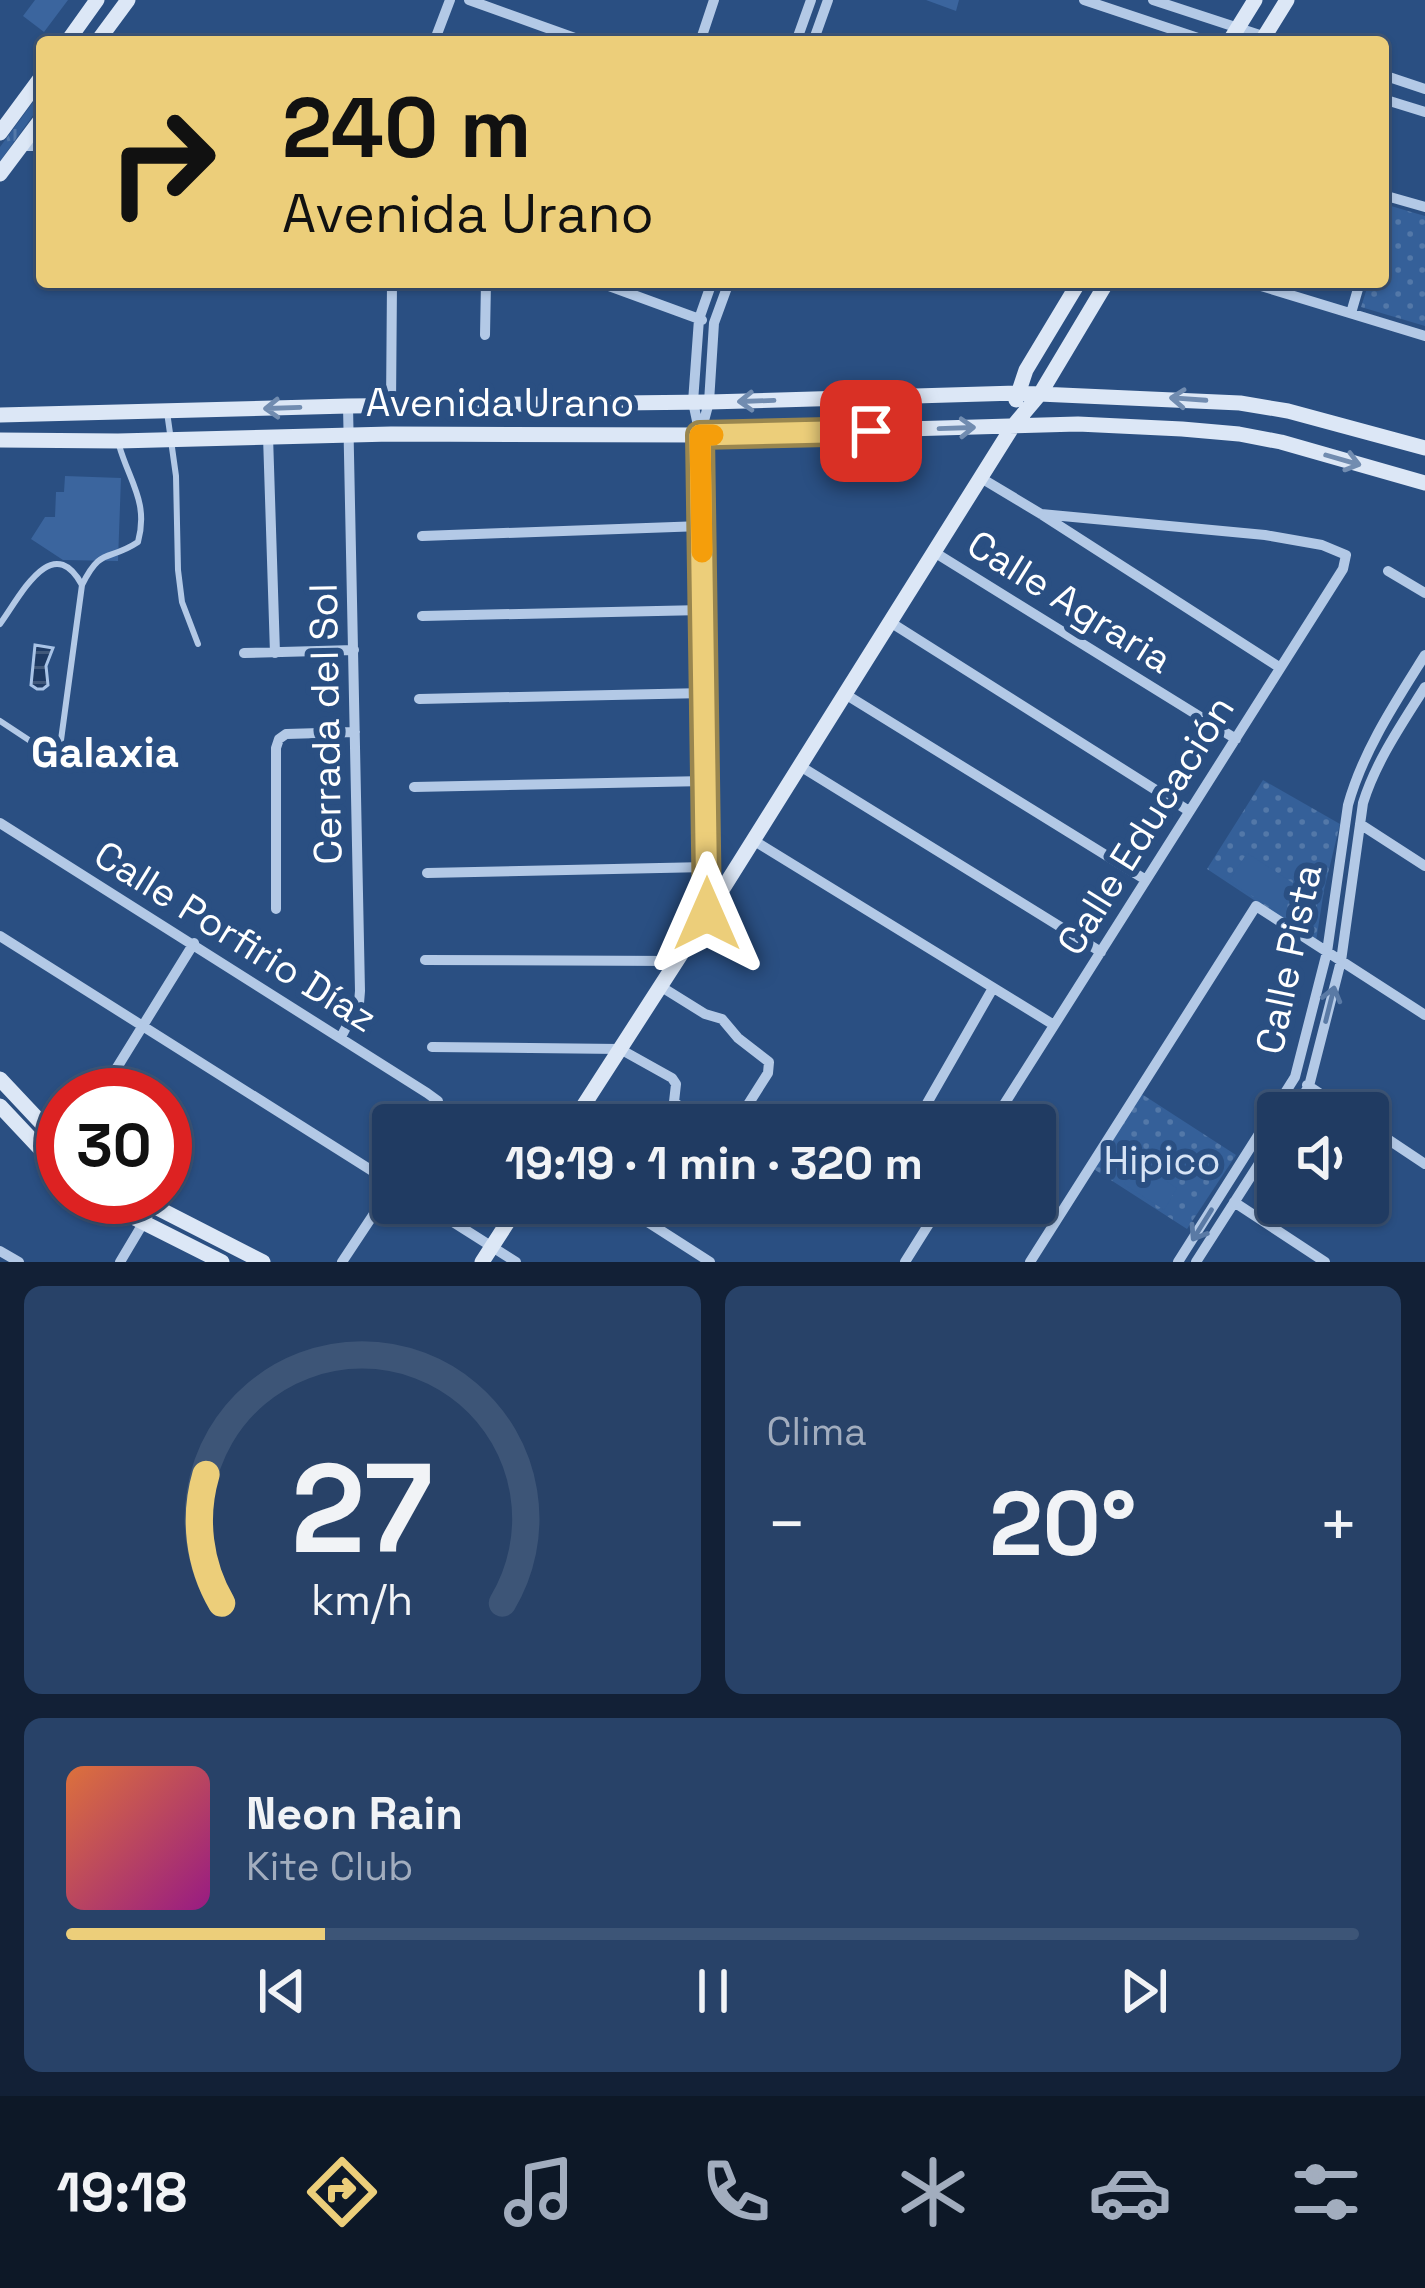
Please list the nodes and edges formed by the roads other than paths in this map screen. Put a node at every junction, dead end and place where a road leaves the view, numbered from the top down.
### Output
1 (98, 0) edge
2 (128, 0) edge
3 (450, 0) edge
4 (469, 0) edge
5 (714, 0) edge
6 (811, 0) edge
7 (828, 0) edge
8 (1084, 0) edge
9 (1255, 0) edge
10 (1287, 0) edge
11 (1159, 1) edge
12 (538, 26) junction
13 (1234, 35) edge
14 (71, 36) edge
15 (101, 36) edge
16 (436, 36) edge
17 (534, 36) edge
18 (568, 36) edge
19 (702, 36) edge
20 (798, 36) edge
21 (815, 36) edge
22 (1192, 36) edge
23 (1271, 36) edge
24 (1389, 77) edge
25 (36, 84) edge
26 (1425, 89) edge
27 (1389, 101) edge
28 (1425, 112) edge
29 (36, 126) edge
30 (0, 133) edge
31 (22, 146) junction
32 (36, 146) edge
33 (0, 174) edge
34 (1389, 199) edge
35 (1425, 207) edge
36 (392, 288) edge
37 (486, 288) edge
38 (614, 288) edge
39 (710, 288) edge
40 (727, 288) edge
41 (1075, 288) edge
42 (1103, 288) edge
43 (1268, 288) edge
44 (1358, 288) edge
45 (1351, 313) junction
46 (699, 319) junction
47 (714, 323) junction
48 (485, 335) dead end
49 (1425, 336) edge
50 (1017, 393) junction
51 (1040, 394) junction
52 (870, 397) junction
53 (701, 402) junction
54 (348, 406) junction
55 (391, 406) junction
56 (166, 412) junction
57 (98, 414) junction
58 (0, 415) edge
59 (1013, 426) junction
60 (871, 431) junction
61 (348, 434) junction
62 (700, 435) junction
63 (268, 436) junction
64 (170, 439) junction
65 (0, 440) edge
66 (98, 441) junction
67 (118, 441) junction
68 (1425, 448) edge
69 (981, 478) junction
70 (1425, 483) edge
71 (1042, 514) junction
72 (702, 526) junction
73 (422, 536) dead end
74 (934, 552) junction
75 (1388, 571) dead end
76 (82, 585) junction
77 (1425, 593) edge
78 (703, 610) junction
79 (422, 616) dead end
80 (890, 622) junction
81 (0, 624) edge
82 (198, 644) dead end
83 (353, 650) junction
84 (244, 653) dead end
85 (275, 653) junction
86 (1425, 656) edge
87 (1280, 667) junction
88 (1410, 680) junction
89 (1425, 688) edge
90 (706, 693) junction
91 (845, 694) junction
92 (419, 699) dead end
93 (0, 721) edge
94 (355, 732) junction
95 (1236, 739) junction
96 (800, 766) junction
97 (706, 781) junction
98 (414, 787) dead end
99 (1189, 811) junction
100 (0, 824) edge
101 (1360, 824) junction
102 (754, 840) junction
103 (1425, 866) edge
104 (706, 867) junction
105 (428, 873) dead end
106 (1146, 880) junction
107 (276, 909) dead end
108 (707, 914) junction
109 (0, 936) edge
110 (194, 944) junction
111 (1101, 952) junction
112 (1327, 952) junction
113 (425, 960) dead end
114 (676, 961) junction
115 (1341, 961) junction
116 (660, 986) junction
117 (993, 988) junction
118 (1425, 1015) edge
119 (1054, 1025) junction
120 (142, 1028) junction
121 (340, 1037) junction
122 (432, 1047) dead end
123 (620, 1049) junction
124 (117, 1068) edge
125 (1295, 1077) junction
126 (0, 1079) edge
127 (1309, 1086) junction
128 (1305, 1092) edge
129 (1318, 1092) edge
130 (438, 1104) edge
131 (585, 1104) edge
132 (675, 1104) edge
133 (748, 1104) edge
134 (927, 1104) edge
135 (1004, 1104) edge
136 (0, 1106) edge
137 (36, 1117) edge
138 (1389, 1140) edge
139 (36, 1145) edge
140 (1425, 1163) edge
141 (1257, 1167) edge
142 (372, 1172) edge
143 (1234, 1202) junction
144 (372, 1217) edge
145 (190, 1224) edge
146 (448, 1224) edge
147 (507, 1224) edge
148 (651, 1224) edge
149 (928, 1224) edge
150 (143, 1225) joint
151 (2, 1255) edge
152 (487, 1255) edge
153 (19, 1262) edge
154 (120, 1262) edge
155 (222, 1262) edge
156 (263, 1262) edge
157 (342, 1262) edge
158 (516, 1262) edge
159 (710, 1262) edge
160 (904, 1262) edge
161 (1030, 1262) edge
162 (1178, 1262) edge
163 (1196, 1262) edge
164 (1325, 1262) edge

1 - 14 main road
2 - 15 main road
3 - 16 street
4 - 12 street
5 - 19 street
6 - 20 street
7 - 21 street
8 - 22 street
9 - 13 main road
10 - 23 main road
11 - 13 street
12 - 17 street
12 - 18 street
24 - 26 street
25 - 30 main road
27 - 28 street
29 - 31 main road
31 - 32 street
31 - 33 main road
34 - 35 street
36 - 55 street
37 - 48 street
38 - 46 street
39 - 46 street
40 - 47 street
41 - 50 main road
42 - 51 main road
43 - 45 street
44 - 45 street
45 - 49 street
46 - 47 street
46 - 53 street
47 - 53 street
50 - 51 main road, Avenida Urano
50 - 52 main road, Avenida Urano
50 - 59 main road
51 - 59 main road
68 -> 51 main road, Avenida Urano
52 -> 53 main road, Avenida Urano
52 - 60 main road
53 - 55 main road, Avenida Urano
53 - 62 street
54 - 55 main road, Avenida Urano
54 -> 56 main road, Avenida Urano
54 - 61 street, Cerrada del Sol
56 - 57 main road, Avenida Urano
56 - 64 lane
57 - 58 main road, Avenida Urano
57 - 66 main road
60 -> 59 main road, Avenida Urano
59 - 69 main road
59 -> 70 main road, Avenida Urano
60 - 62 main road, Avenida Urano
61 - 62 main road, Avenida Urano
61 - 63 main road, Avenida Urano
61 - 83 street, Cerrada del Sol
62 - 72 street
63 - 64 main road, Avenida Urano
63 - 85 street
64 - 67 main road, Avenida Urano
64 - 82 lane
65 - 66 main road, Avenida Urano
66 - 67 main road, Avenida Urano
67 - 76 lane
69 - 71 street
69 - 74 main road
71 - 87 street
71 - 87 street, Calle Educación
72 - 73 street
72 - 78 street
74 - 80 main road
74 - 95 street, Calle Agraria
75 - 77 street
76 - 81 lane
76 - 93 lane
78 - 79 street
78 - 90 street
80 - 91 main road
80 - 99 street
83 - 85 street
83 - 94 street, Cerrada del Sol
84 - 85 street
86 - 88 street, Calle Pista
87 - 95 street, Calle Educación
88 - 89 street
88 - 112 street, Calle Pista
89 - 101 street, Calle Pista
90 - 92 street
90 - 97 street
91 - 96 main road
91 - 106 street
94 - 107 street
94 - 121 street, Cerrada del Sol
95 - 99 street, Calle Educación
96 - 102 main road
96 - 111 street
97 - 98 street
97 - 104 street
99 - 106 street, Calle Educación
100 - 110 street, Calle Porfirio Díaz
101 - 103 street
101 - 115 street, Calle Pista
102 - 108 main road
102 - 117 street
104 - 105 street
104 - 108 street
106 - 111 street, Calle Educación
108 - 114 main road
109 - 120 street
110 - 120 street
110 - 121 street, Calle Porfirio Díaz
111 - 119 street, Calle Educación
112 - 115 street
112 - 125 street, Calle Pista
112 - 161 street
113 - 114 street
114 - 116 main road
115 - 118 street
127 -> 115 street, Calle Pista
116 - 123 main road
116 - 133 street
117 - 119 street
117 - 134 street
119 - 135 street, Calle Educación
120 - 124 street
120 - 142 street
121 - 130 street, Calle Porfirio Díaz
122 - 123 street
123 - 131 main road
123 - 132 street
125 - 127 street
125 -> 162 street, Calle Pista
126 - 137 main road
127 - 128 street, Calle Pista
127 - 129 street
136 - 139 main road
138 - 140 street
141 - 143 street
143 - 163 street
143 - 164 street
144 - 157 street
145 - 156 main road
146 - 152 street
147 - 152 main road
148 - 159 street
149 - 160 street
150 - 154 street
150 - 155 main road
151 - 153 street
152 - 158 street

